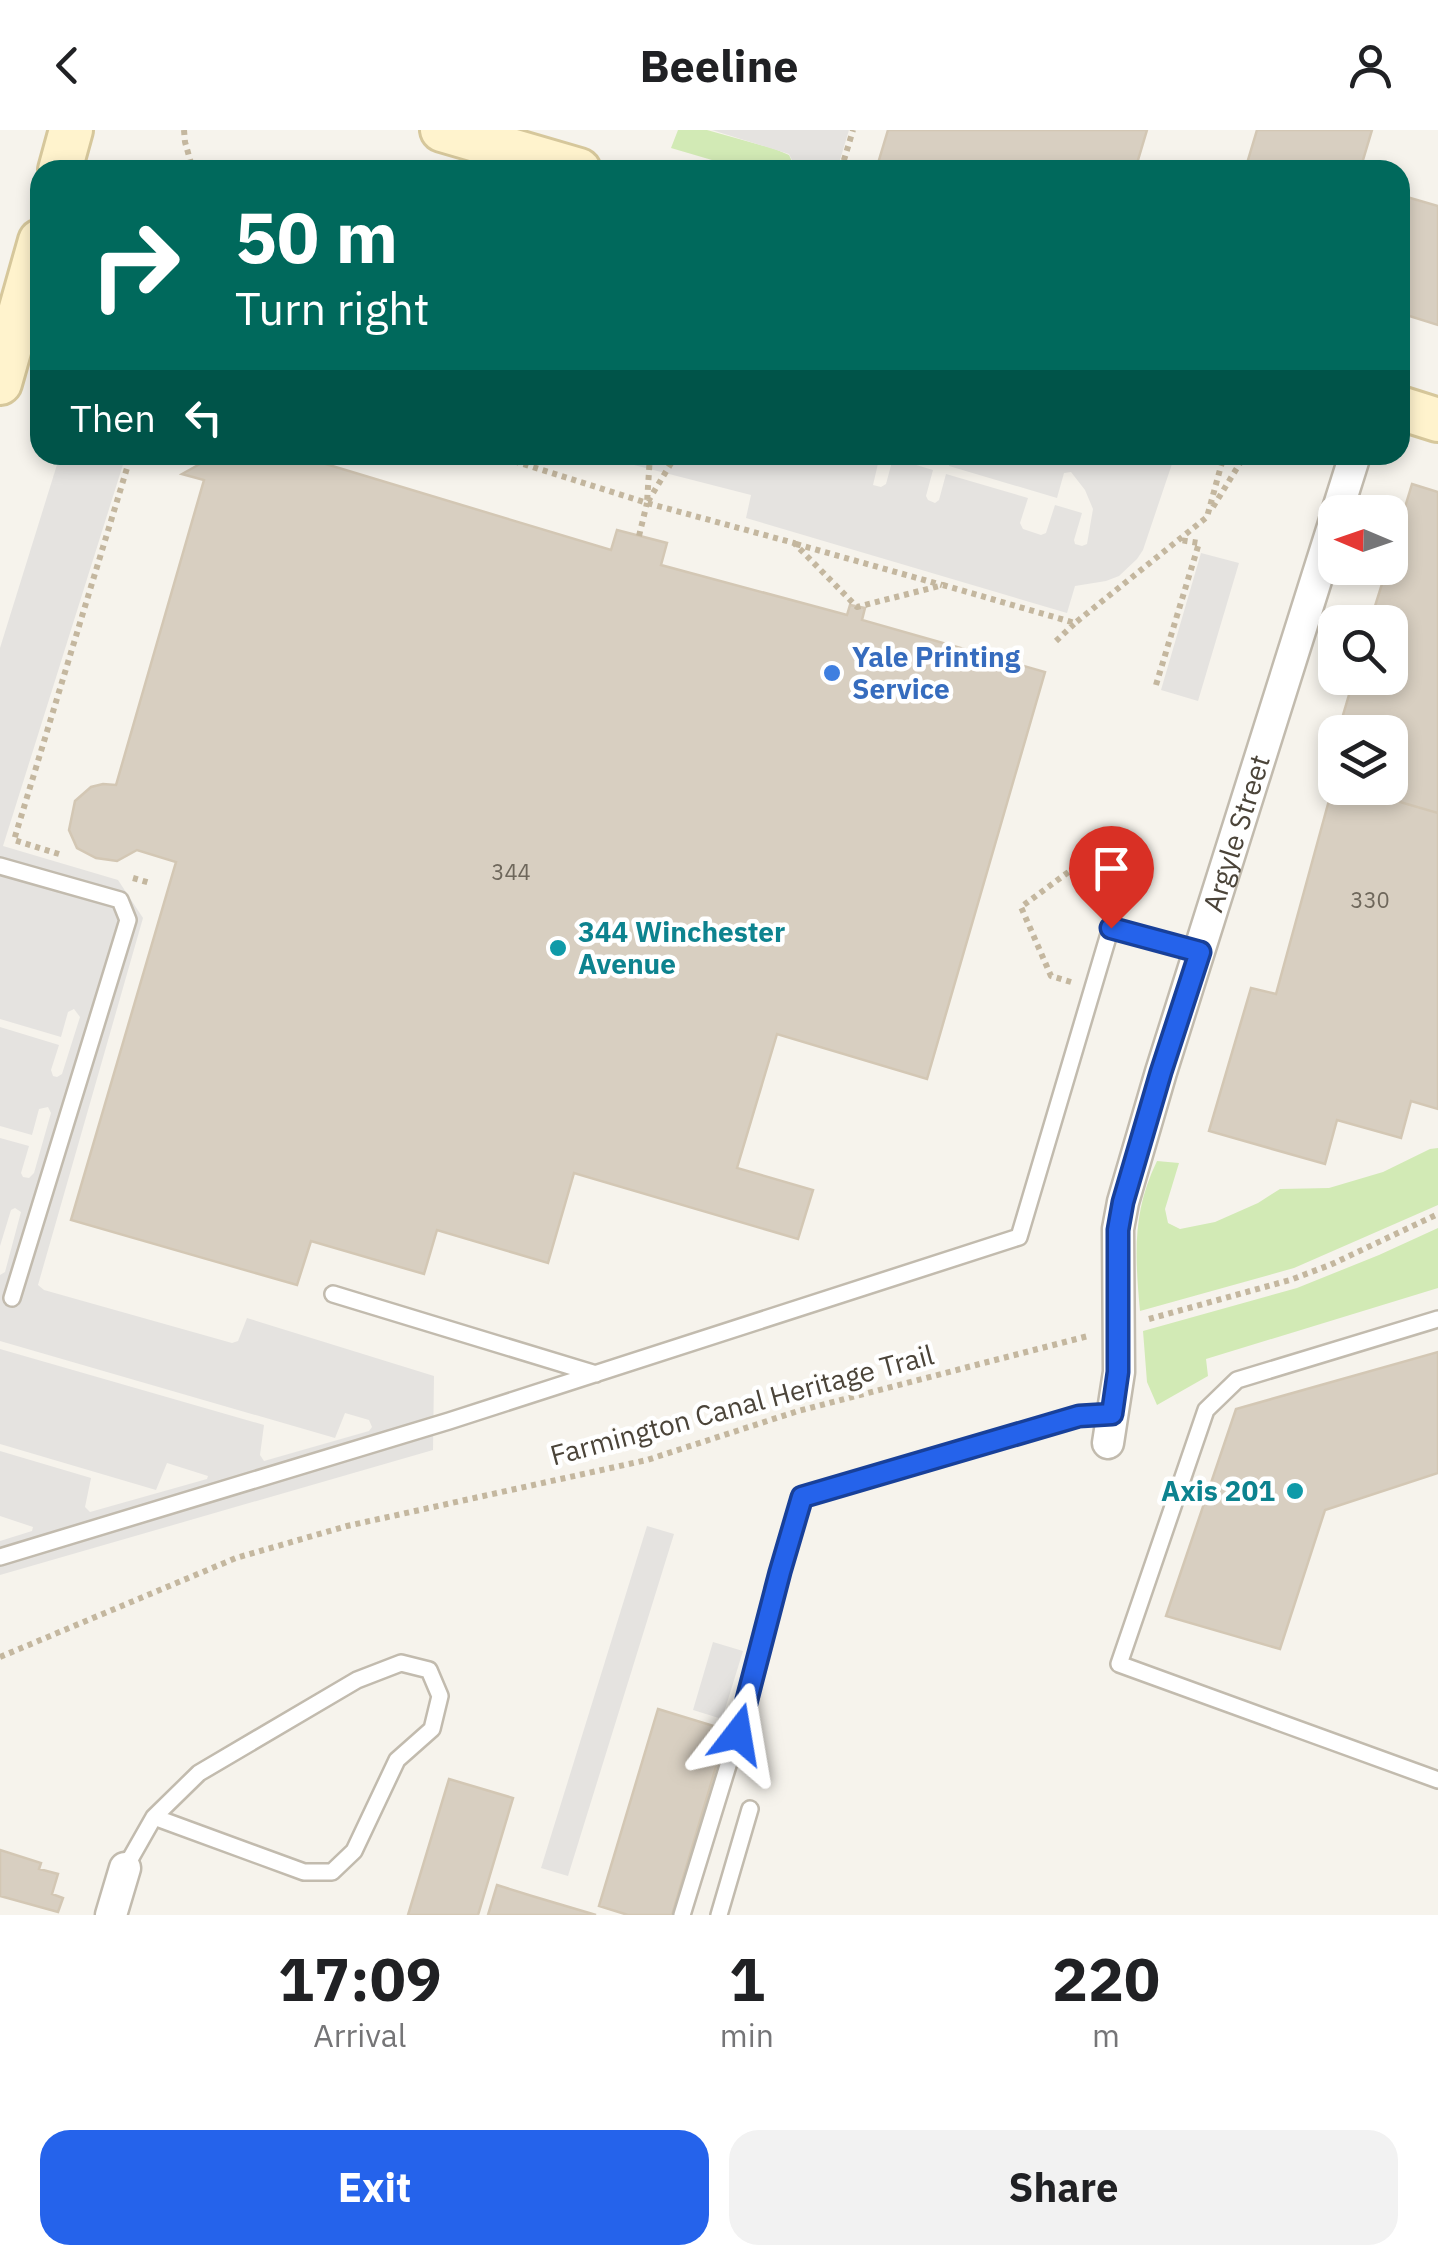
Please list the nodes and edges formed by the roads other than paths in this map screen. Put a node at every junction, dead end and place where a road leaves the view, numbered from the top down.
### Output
1 (72, 130) edge
2 (442, 130) edge
3 (63, 160) edge
4 (545, 160) edge
5 (30, 276) edge
6 (0, 382) edge
7 (1410, 411) edge
8 (1438, 420) edge
9 (1352, 465) edge
10 (1342, 495) edge
11 (1318, 574) edge
12 (0, 866) edge
13 (1200, 952) junction
14 (333, 1294) dead end
15 (12, 1298) dead end
16 (1438, 1319) edge
17 (596, 1374) junction
18 (1110, 1429) joint
19 (0, 1557) edge
20 (1438, 1780) edge
21 (750, 1809) dead end
22 (154, 1817) junction
23 (125, 1868) joint
24 (111, 1915) edge
25 (682, 1915) edge
26 (719, 1915) edge

1 - 3 main road
2 - 4 main road
5 - 6 main road
7 - 8 main road
9 - 10 street
11 - 13 street, Argyle Street
12 - 15 lane
13 - 17 lane
13 - 18 street, Argyle Street
14 - 17 lane
16 - 20 lane
17 - 19 lane
18 - 25 lane
21 - 26 lane
22 - 22 lane
22 - 23 lane
23 - 24 street

